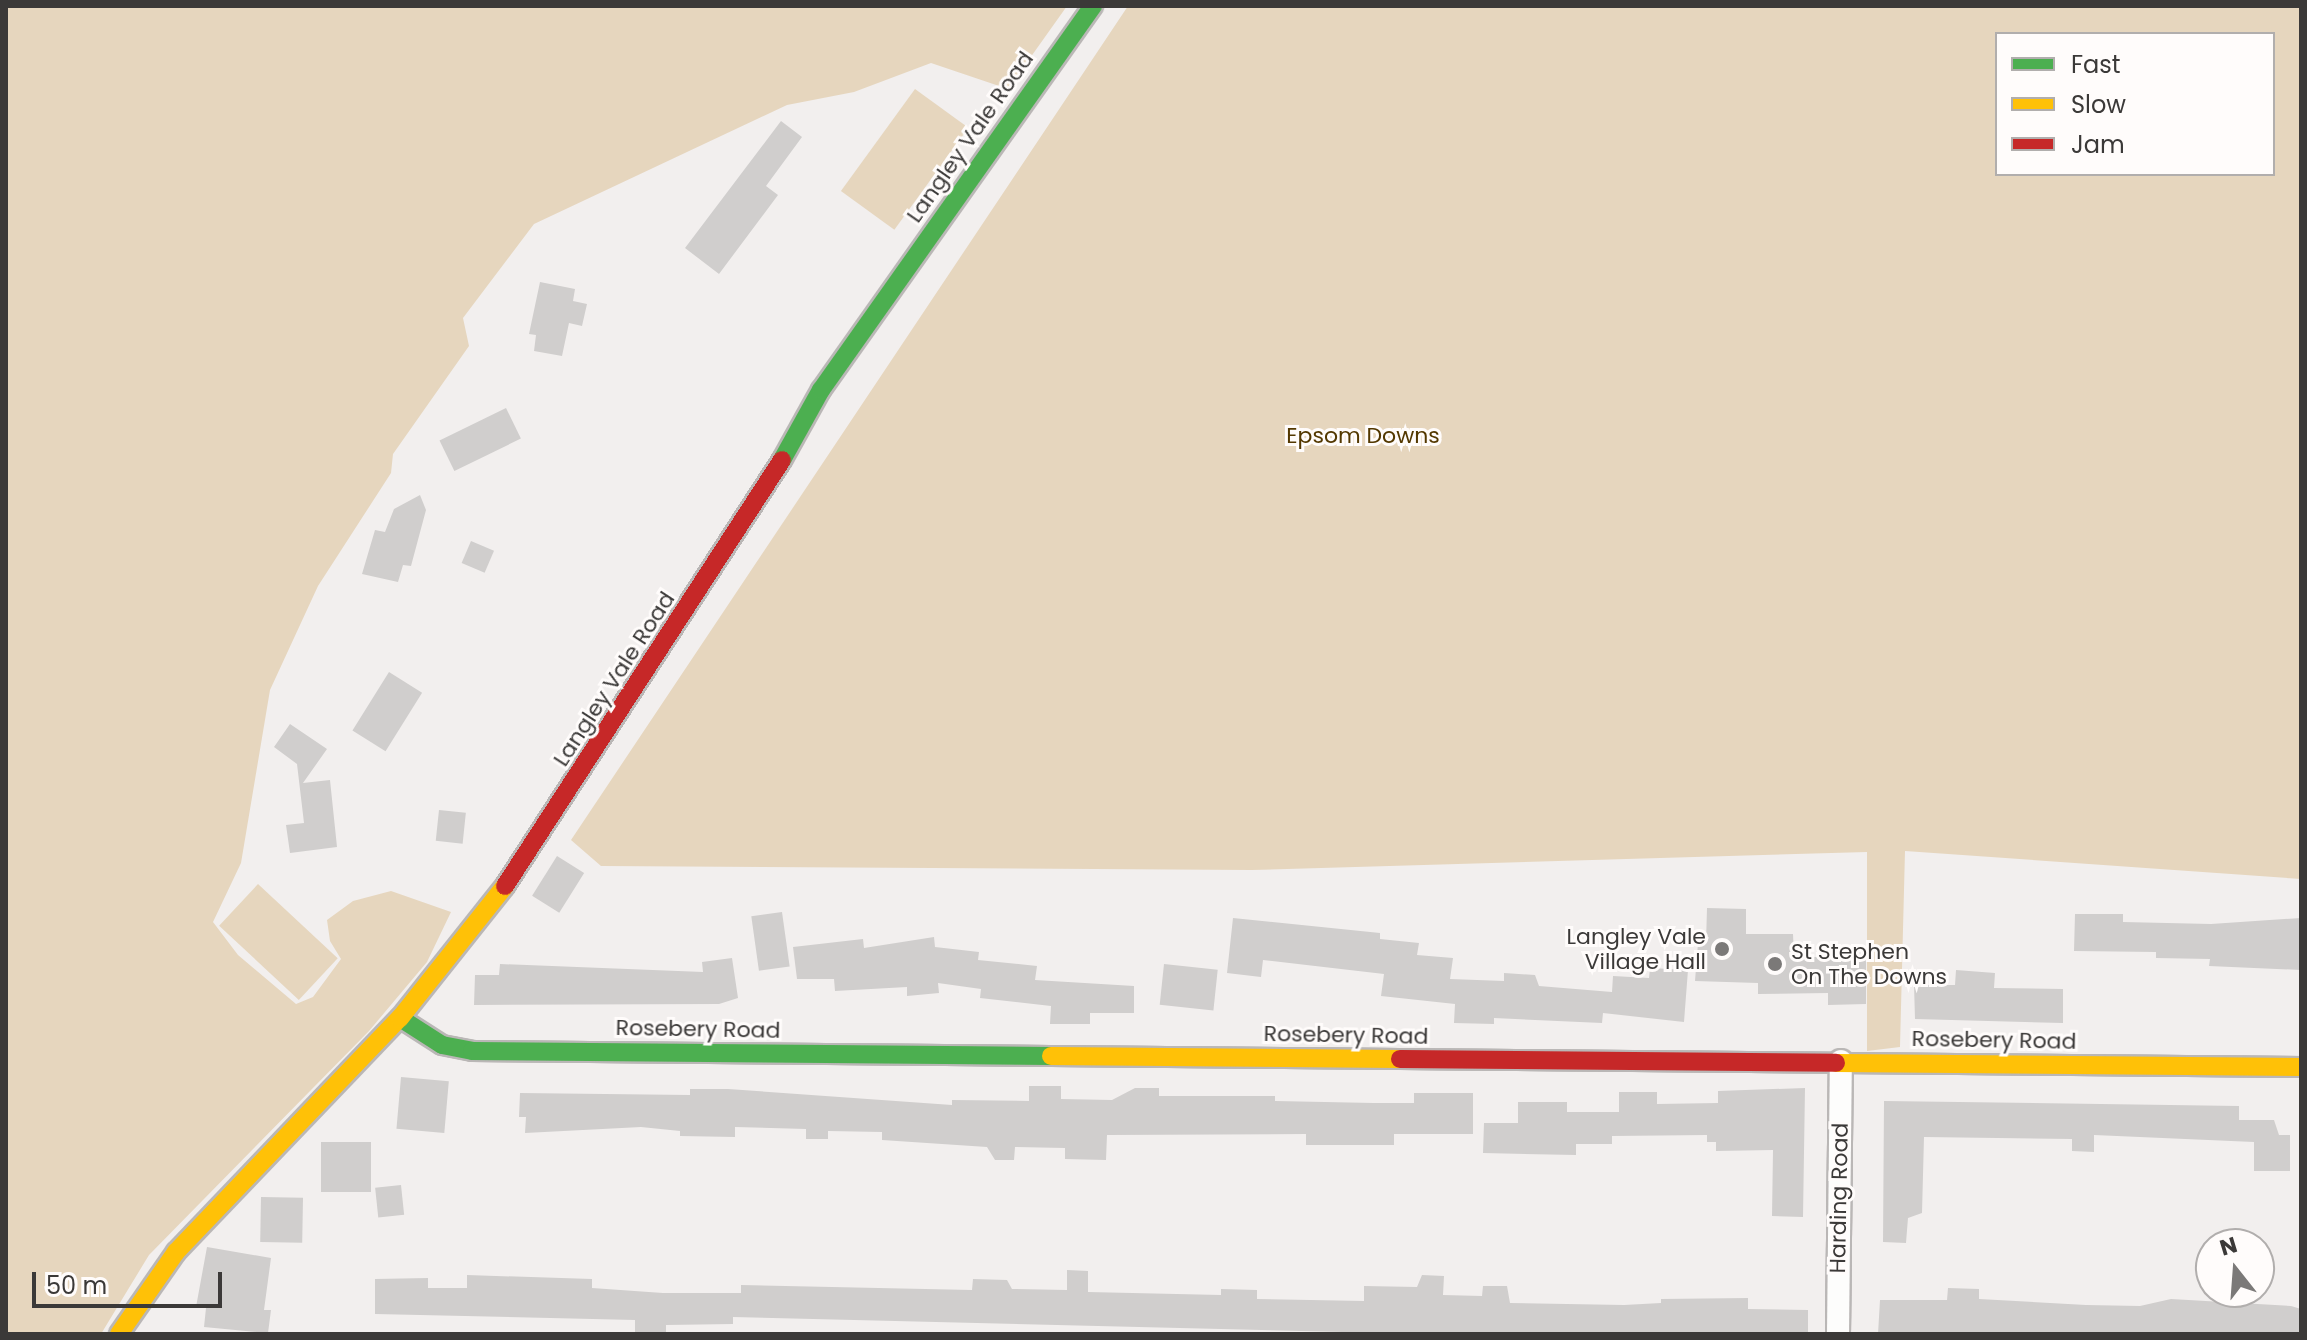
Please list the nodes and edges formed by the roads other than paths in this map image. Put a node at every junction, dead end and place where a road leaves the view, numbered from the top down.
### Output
1 (1093, 6) edge
2 (400, 1018) junction
3 (1841, 1061) junction
4 (2301, 1067) edge
5 (119, 1334) edge
6 (1838, 1334) edge

1 - 2 street, Langley Vale Road
2 - 3 street, Rosebery Road
2 - 5 street, Langley Vale Road
3 - 4 street, Rosebery Road
3 - 6 street, Harding Road

